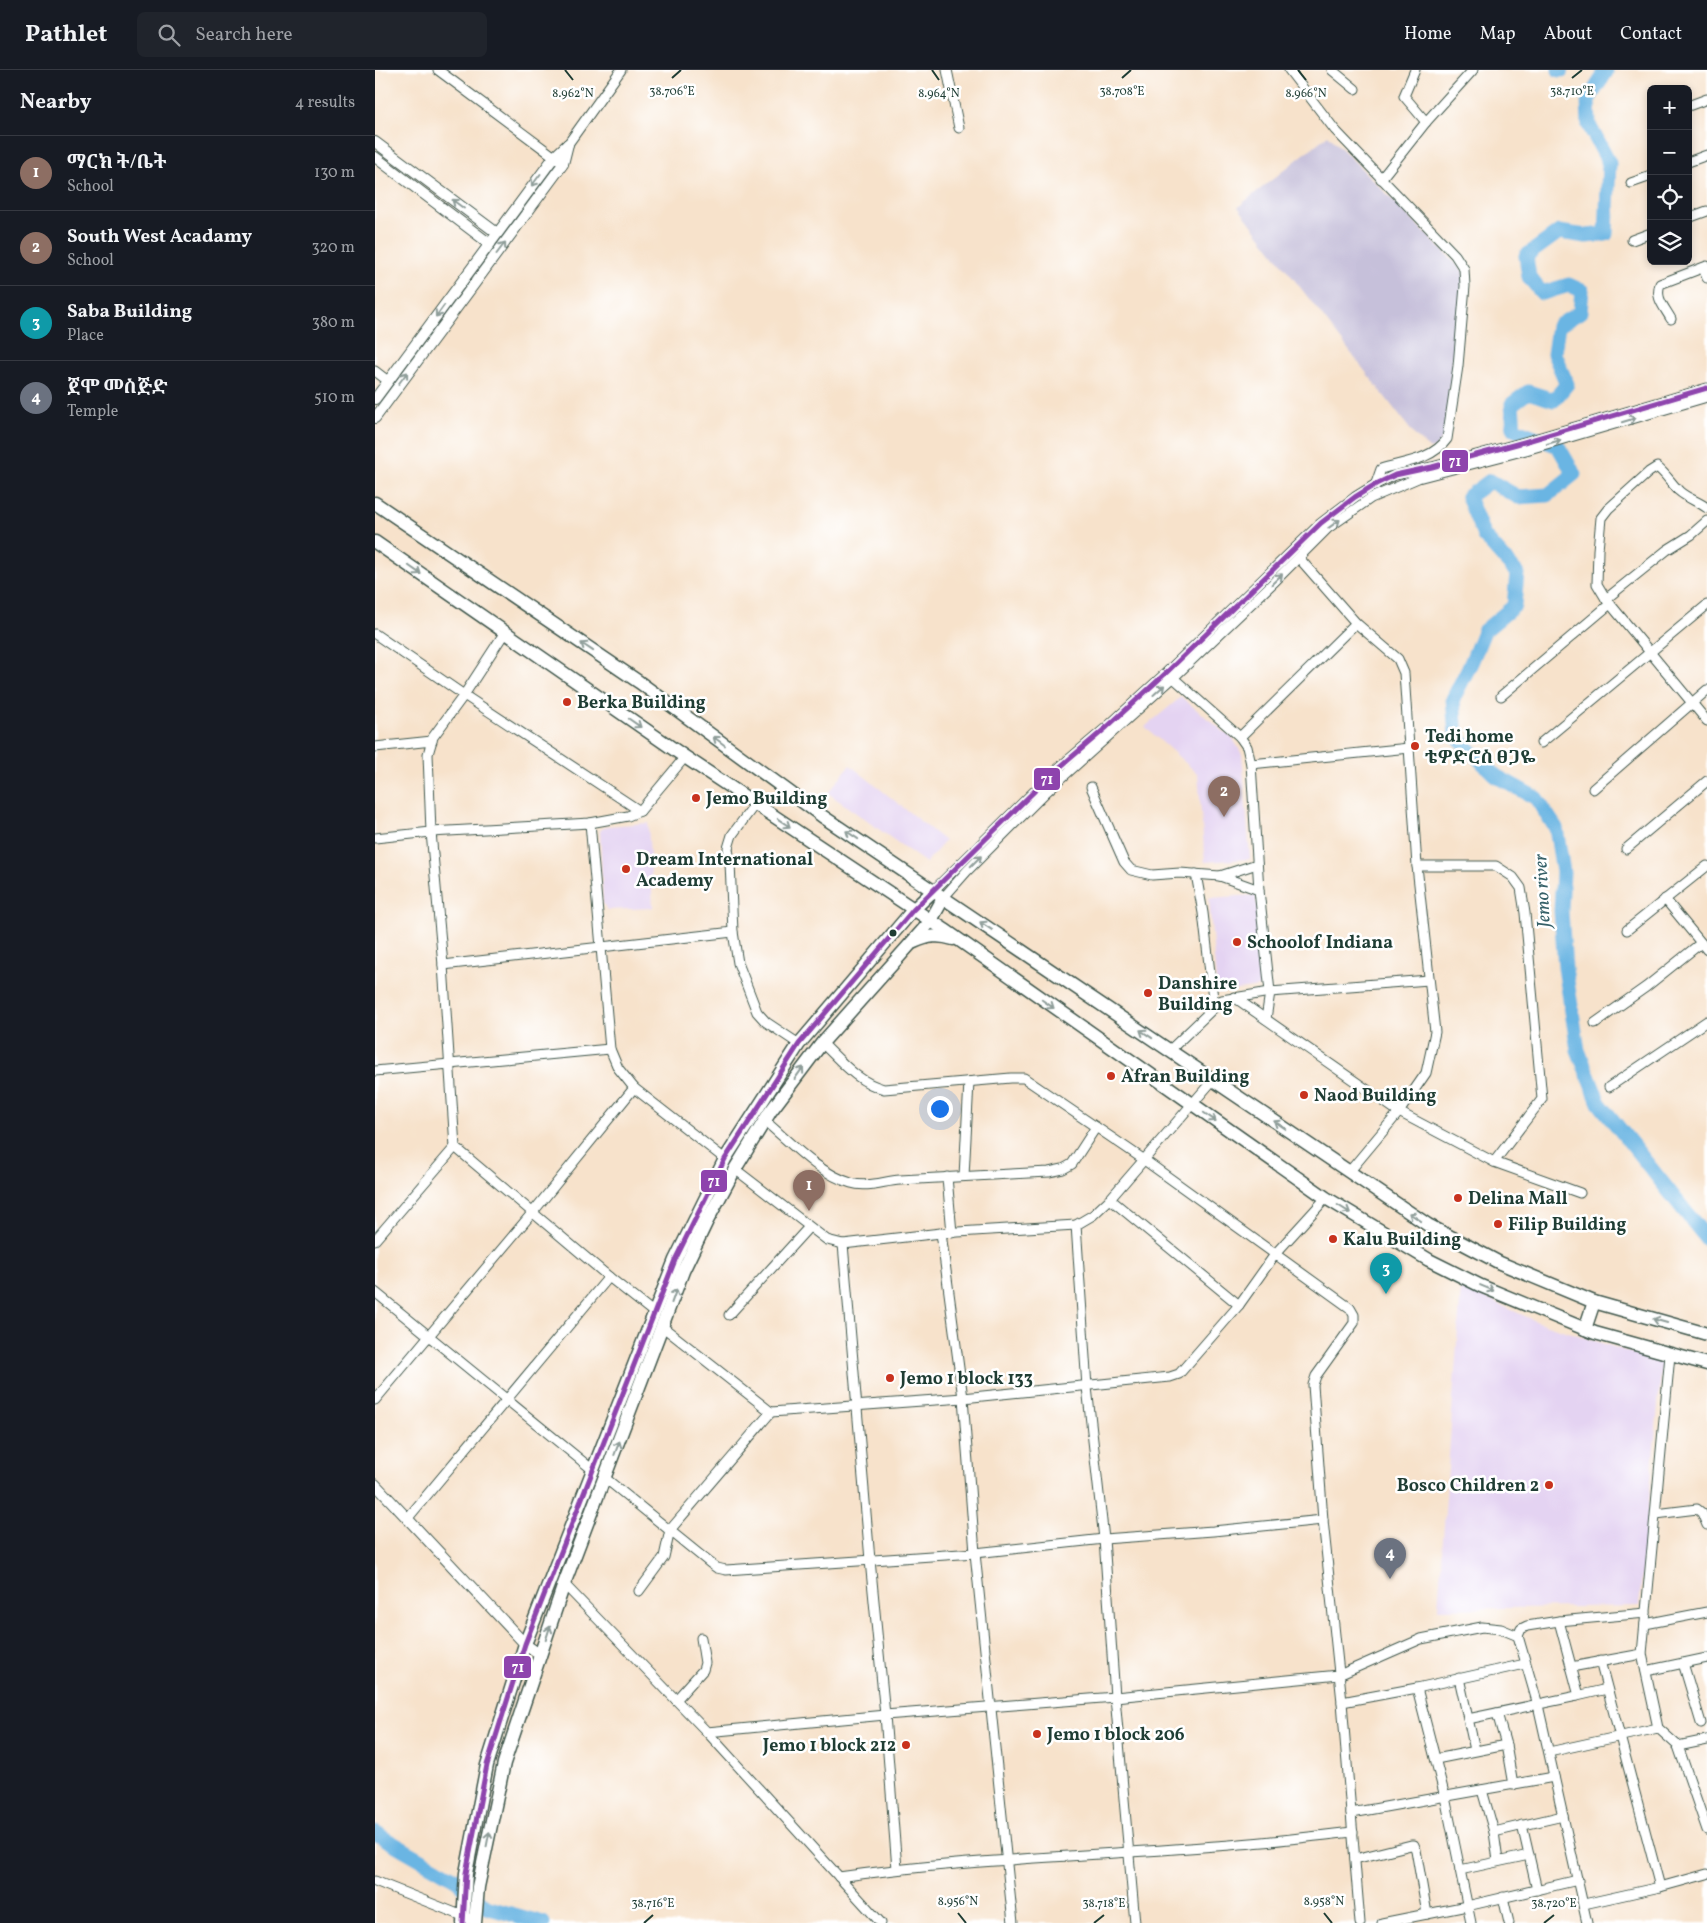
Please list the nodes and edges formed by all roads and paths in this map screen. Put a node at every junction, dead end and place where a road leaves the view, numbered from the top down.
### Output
1 (438, 70) edge
2 (621, 70) edge
3 (947, 70) edge
4 (1289, 70) edge
5 (1332, 70) edge
6 (1415, 70) edge
7 (1473, 70) edge
8 (1355, 88) dead end
9 (1707, 99) edge
10 (1692, 105) edge
11 (1426, 122) junction
12 (959, 128) dead end
13 (375, 142) edge
14 (568, 144) junction
15 (1707, 155) edge
16 (375, 157) edge
17 (554, 157) junction
18 (1692, 161) edge
19 (563, 164) junction
20 (416, 173) junction
21 (1647, 177) edge
22 (1381, 179) junction
23 (409, 182) junction
24 (1631, 183) dead end
25 (1707, 211) edge
26 (1692, 217) edge
27 (497, 233) junction
28 (1647, 234) edge
29 (1632, 240) dead end
30 (490, 244) junction
31 (1705, 267) edge
32 (1707, 278) edge
33 (1671, 319) dead end
34 (375, 371) edge
35 (388, 381) junction
36 (1707, 388) edge
37 (1707, 397) edge
38 (375, 399) edge
39 (375, 418) edge
40 (1579, 430) junction
41 (1525, 446) junction
42 (1376, 484) junction
43 (1371, 498) junction
44 (375, 504) edge
45 (1707, 508) edge
46 (1707, 521) edge
47 (375, 542) edge
48 (1299, 558) junction
49 (1608, 601) junction
50 (1707, 605) edge
51 (1356, 623) junction
52 (505, 632) junction
53 (375, 634) edge
54 (1650, 653) junction
55 (1170, 675) junction
56 (1707, 690) edge
57 (464, 695) junction
58 (1501, 696) dead end
59 (1692, 702) junction
60 (1707, 721) edge
61 (1240, 737) junction
62 (432, 741) junction
63 (1541, 743) dead end
64 (375, 747) edge
65 (1409, 748) junction
66 (685, 757) junction
67 (1251, 764) junction
68 (1707, 780) edge
69 (1091, 787) dead end
70 (1593, 789) dead end
71 (755, 804) junction
72 (640, 811) junction
73 (590, 823) junction
74 (431, 832) junction
75 (375, 838) edge
76 (1626, 849) dead end
77 (1257, 864) junction
78 (1417, 866) junction
79 (1707, 866) edge
80 (1196, 874) junction
81 (1220, 876) junction
82 (1259, 890) junction
83 (887, 893) junction
84 (939, 894) junction
85 (1665, 899) junction
86 (913, 910) junction
87 (930, 922) junction
88 (900, 926) junction
89 (1627, 930) dead end
90 (733, 932) junction
91 (959, 942) junction
92 (910, 944) junction
93 (601, 946) junction
94 (1704, 947) edge
95 (443, 965) junction
96 (1429, 980) junction
97 (1270, 992) junction
98 (1234, 997) junction
99 (1214, 1007) junction
100 (1266, 1019) junction
101 (1707, 1022) edge
102 (1595, 1023) dead end
103 (822, 1043) junction
104 (799, 1044) junction
105 (609, 1049) junction
106 (1169, 1050) junction
107 (449, 1063) junction
108 (375, 1071) edge
109 (1213, 1080) junction
110 (969, 1082) junction
111 (1609, 1087) dead end
112 (634, 1088) junction
113 (1191, 1104) junction
114 (1399, 1112) junction
115 (765, 1121) junction
116 (1096, 1127) junction
117 (455, 1147) junction
118 (725, 1159) junction
119 (1143, 1159) junction
120 (1495, 1162) junction
121 (735, 1169) junction
122 (1349, 1172) junction
123 (964, 1176) junction
124 (947, 1177) junction
125 (1580, 1193) dead end
126 (1326, 1198) junction
127 (1110, 1199) junction
128 (533, 1212) junction
129 (1077, 1225) junction
130 (809, 1227) junction
131 (941, 1233) junction
132 (952, 1233) junction
133 (375, 1240) edge
134 (843, 1244) junction
135 (1276, 1253) junction
136 (609, 1278) junction
137 (375, 1292) edge
138 (1594, 1302) junction
139 (1239, 1305) junction
140 (653, 1312) junction
141 (729, 1315) dead end
142 (663, 1327) junction
143 (1585, 1329) junction
144 (429, 1334) junction
145 (1707, 1334) edge
146 (1670, 1355) junction
147 (636, 1358) junction
148 (1707, 1364) edge
149 (648, 1365) junction
150 (1087, 1387) junction
151 (963, 1398) junction
152 (375, 1400) edge
153 (507, 1400) junction
154 (857, 1407) junction
155 (771, 1412) junction
156 (593, 1470) junction
157 (605, 1478) junction
158 (375, 1484) edge
159 (1656, 1514) junction
160 (407, 1519) junction
161 (1323, 1520) junction
162 (1707, 1525) edge
163 (671, 1530) junction
164 (1104, 1539) junction
165 (975, 1553) junction
166 (870, 1560) junction
167 (564, 1584) junction
168 (639, 1591) dead end
169 (1707, 1612) edge
170 (1646, 1613) junction
171 (1559, 1621) junction
172 (1645, 1624) junction
173 (1518, 1636) junction
174 (701, 1638) dead end
175 (525, 1644) junction
176 (1642, 1654) junction
177 (541, 1655) junction
178 (1707, 1658) edge
179 (1600, 1661) junction
180 (1683, 1663) junction
181 (1525, 1664) junction
182 (1571, 1668) junction
183 (1646, 1671) junction
184 (1339, 1675) junction
185 (1459, 1678) junction
186 (1417, 1688) junction
187 (1607, 1689) junction
188 (1577, 1696) junction
189 (1115, 1697) junction
190 (676, 1700) junction
191 (1343, 1702) junction
192 (1538, 1705) junction
193 (989, 1706) junction
194 (1497, 1713) junction
195 (885, 1715) junction
196 (1468, 1719) junction
197 (1701, 1723) dead end
198 (1658, 1728) junction
199 (707, 1732) junction
200 (1620, 1736) junction
201 (1707, 1740) edge
202 (1506, 1744) junction
203 (1678, 1746) junction
204 (1475, 1750) junction
205 (1549, 1752) junction
206 (1436, 1759) junction
207 (1554, 1777) junction
208 (1513, 1784) junction
209 (1482, 1790) junction
210 (1445, 1797) junction
211 (1351, 1813) junction
212 (1563, 1816) junction
213 (1522, 1826) junction
214 (1707, 1830) edge
215 (1353, 1832) junction
216 (1494, 1832) junction
217 (1129, 1851) junction
218 (1529, 1854) junction
219 (1006, 1859) junction
220 (1355, 1860) junction
221 (1498, 1861) junction
222 (897, 1869) junction
223 (1460, 1870) junction
224 (1707, 1874) edge
225 (839, 1877) junction
226 (1578, 1880) junction
227 (375, 1881) edge
228 (1660, 1887) junction
229 (1537, 1890) junction
230 (1503, 1897) junction
231 (1584, 1904) junction
232 (1467, 1906) junction
233 (1427, 1914) junction
234 (471, 1918) edge
235 (1587, 1922) edge
236 (881, 1923) edge
237 (1013, 1923) edge
238 (1135, 1923) edge
239 (1360, 1923) edge
240 (1382, 1923) edge
241 (1471, 1923) edge
242 (1509, 1923) edge
243 (1576, 1923) edge

1 - 17 street
2 - 14 street
3 - 12 street
4 - 22 street
5 - 8 street
6 - 11 street
7 - 11 street
9 - 10 street
11 - 22 street
13 - 20 street
14 - 17 street
14 - 19 street
15 - 18 street
16 - 23 street
17 - 19 street
17 -> 27 street
39 -> 19 street
20 - 23 street
27 -> 20 street
21 - 24 street
22 - 42 street
23 - 30 street
25 - 26 street
27 - 30 street
28 - 29 street
30 -> 35 street
31 - 32 street
31 - 33 street
34 - 35 street
35 - 38 street
36 - 40 street
40 -> 37 street
40 - 41 street
41 - 42 street
41 - 43 street
42 - 43 street
42 - 55 street
48 -> 43 street
84 -> 44 main road
45 - 49 street
46 - 49 street
47 -> 52 main road
48 - 51 street
55 -> 48 street
49 - 54 street
49 - 58 street
50 - 54 street
51 - 61 street
51 - 65 street
52 - 57 street
52 -> 66 main road
53 - 57 street
54 - 59 street
54 - 63 street
55 - 61 street
55 - 84 street
56 - 59 street
57 - 62 street
57 - 72 street
59 - 60 street
59 - 70 street
61 - 67 street
62 - 64 street
62 - 74 street
65 - 67 street
65 - 78 street
66 - 71 main road
66 - 72 street
67 - 77 street
68 - 76 street
69 - 80 street
71 -> 83 main road
71 - 90 street
72 - 73 street
73 - 74 street
73 - 93 street
74 - 75 street
74 - 95 street
77 - 81 street
77 - 82 street
78 - 96 street
78 - 120 street
79 - 85 street
80 - 81 street
80 - 99 street
81 - 82 street
82 - 97 street
83 - 86 main road
83 - 88 main road
84 - 86 main road
84 - 87 main road
106 -> 84 main road
85 - 89 street
85 - 94 street
86 - 87 main road
86 - 88 main road
87 - 91 main road
87 - 92 main road
88 - 104 main road
90 - 93 street
90 - 104 street
91 - 92 main road
91 -> 113 main road
92 - 103 main road
93 - 95 street
93 - 105 street
94 - 102 street
95 - 107 street
96 - 97 street
96 - 114 street
97 - 98 street
97 - 100 street
98 - 99 street
98 - 100 street
99 - 106 street
100 - 114 street
101 - 111 street
103 - 110 street
115 -> 103 main road
104 - 118 main road
105 - 107 street
105 - 112 street
106 - 109 main road
107 - 108 street
107 - 117 street
109 - 113 street
122 -> 109 main road
110 - 116 street
110 - 123 street
112 - 118 street
112 - 128 street
113 - 119 street
113 -> 126 main road
114 - 120 street
114 - 122 street
115 - 121 main road
115 - 124 street
116 - 119 street
116 - 123 street
117 - 128 street
117 - 133 street
118 - 140 main road
119 - 127 street
119 - 135 street
120 - 125 street
121 - 130 street
142 -> 121 main road
138 -> 122 main road
123 - 124 street
124 - 132 street
126 - 135 street
126 -> 143 main road
127 - 129 street
127 - 139 street
128 - 136 street
128 - 144 street
129 - 132 street
129 - 150 street
130 - 134 street
130 - 141 street
131 - 132 street
131 - 134 street
131 - 151 street
134 - 154 street
135 - 139 street
135 - 161 street
136 - 140 street
136 - 153 street
137 - 144 street
138 - 143 main road
145 -> 138 main road
139 - 150 street
140 - 147 main road
142 - 149 main road
142 - 155 street
143 - 146 main road
144 - 152 street
144 - 153 street
146 - 148 main road
146 - 159 street
147 - 149 main road
147 - 156 main road
157 -> 149 main road
150 - 151 street
150 - 164 street
151 - 154 street
151 - 165 street
153 - 156 street
153 - 160 street
154 - 155 street
154 - 166 street
155 - 163 street
156 - 175 main road
157 - 163 street
157 - 167 main road
158 - 160 street
159 - 162 street
159 - 170 street
160 - 175 street
161 - 164 street
161 - 184 street
163 - 166 street
163 - 168 street
164 - 165 street
164 - 189 street
165 - 166 street
165 - 193 street
166 - 195 street
177 -> 167 main road
167 - 190 street
169 - 172 street
170 - 171 street
170 - 172 street
171 - 173 street
171 - 182 street
172 - 176 street
173 - 181 street
173 - 184 street
174 - 190 street
175 - 177 street
175 - 234 main road
176 - 179 street
176 - 183 street
234 -> 177 main road
178 - 180 street
179 - 182 street
179 - 187 street
180 - 183 street
180 - 197 street
181 - 185 street
181 - 192 street
182 - 188 street
183 - 198 street
184 - 189 street
184 - 191 street
185 - 186 street
185 - 196 street
186 - 191 street
186 - 206 street
187 - 188 street
187 - 200 street
188 - 192 street
189 - 193 street
189 - 217 street
190 - 199 street
191 - 211 street
192 - 194 street
192 - 205 street
193 - 195 street
193 - 219 street
194 - 196 street
194 - 202 street
195 - 199 street
195 - 222 street
196 - 204 street
198 - 200 street
198 - 203 street
199 - 225 street
200 - 205 street
200 - 228 street
201 - 203 street
202 - 204 street
202 - 208 street
203 - 214 street
204 - 206 street
205 - 207 street
206 - 210 street
207 - 208 street
207 - 212 street
208 - 209 street
209 - 210 street
209 - 216 street
210 - 211 street
210 - 223 street
211 - 215 street
212 - 213 street
212 - 226 street
213 - 216 street
213 - 218 street
215 - 217 street
215 - 220 street
216 - 221 street
217 - 219 street
217 - 238 street
218 - 221 street
218 - 229 street
219 - 222 street
219 - 237 street
220 - 233 street
220 - 239 street
221 - 223 street
222 - 225 street
223 - 232 street
224 - 228 street
225 - 236 street
226 - 229 street
226 - 231 street
227 - 234 street
228 - 231 street
229 - 230 street
230 - 232 street
230 - 242 street
231 - 235 street
232 - 233 street
232 - 241 street
233 - 240 street
235 - 243 street

